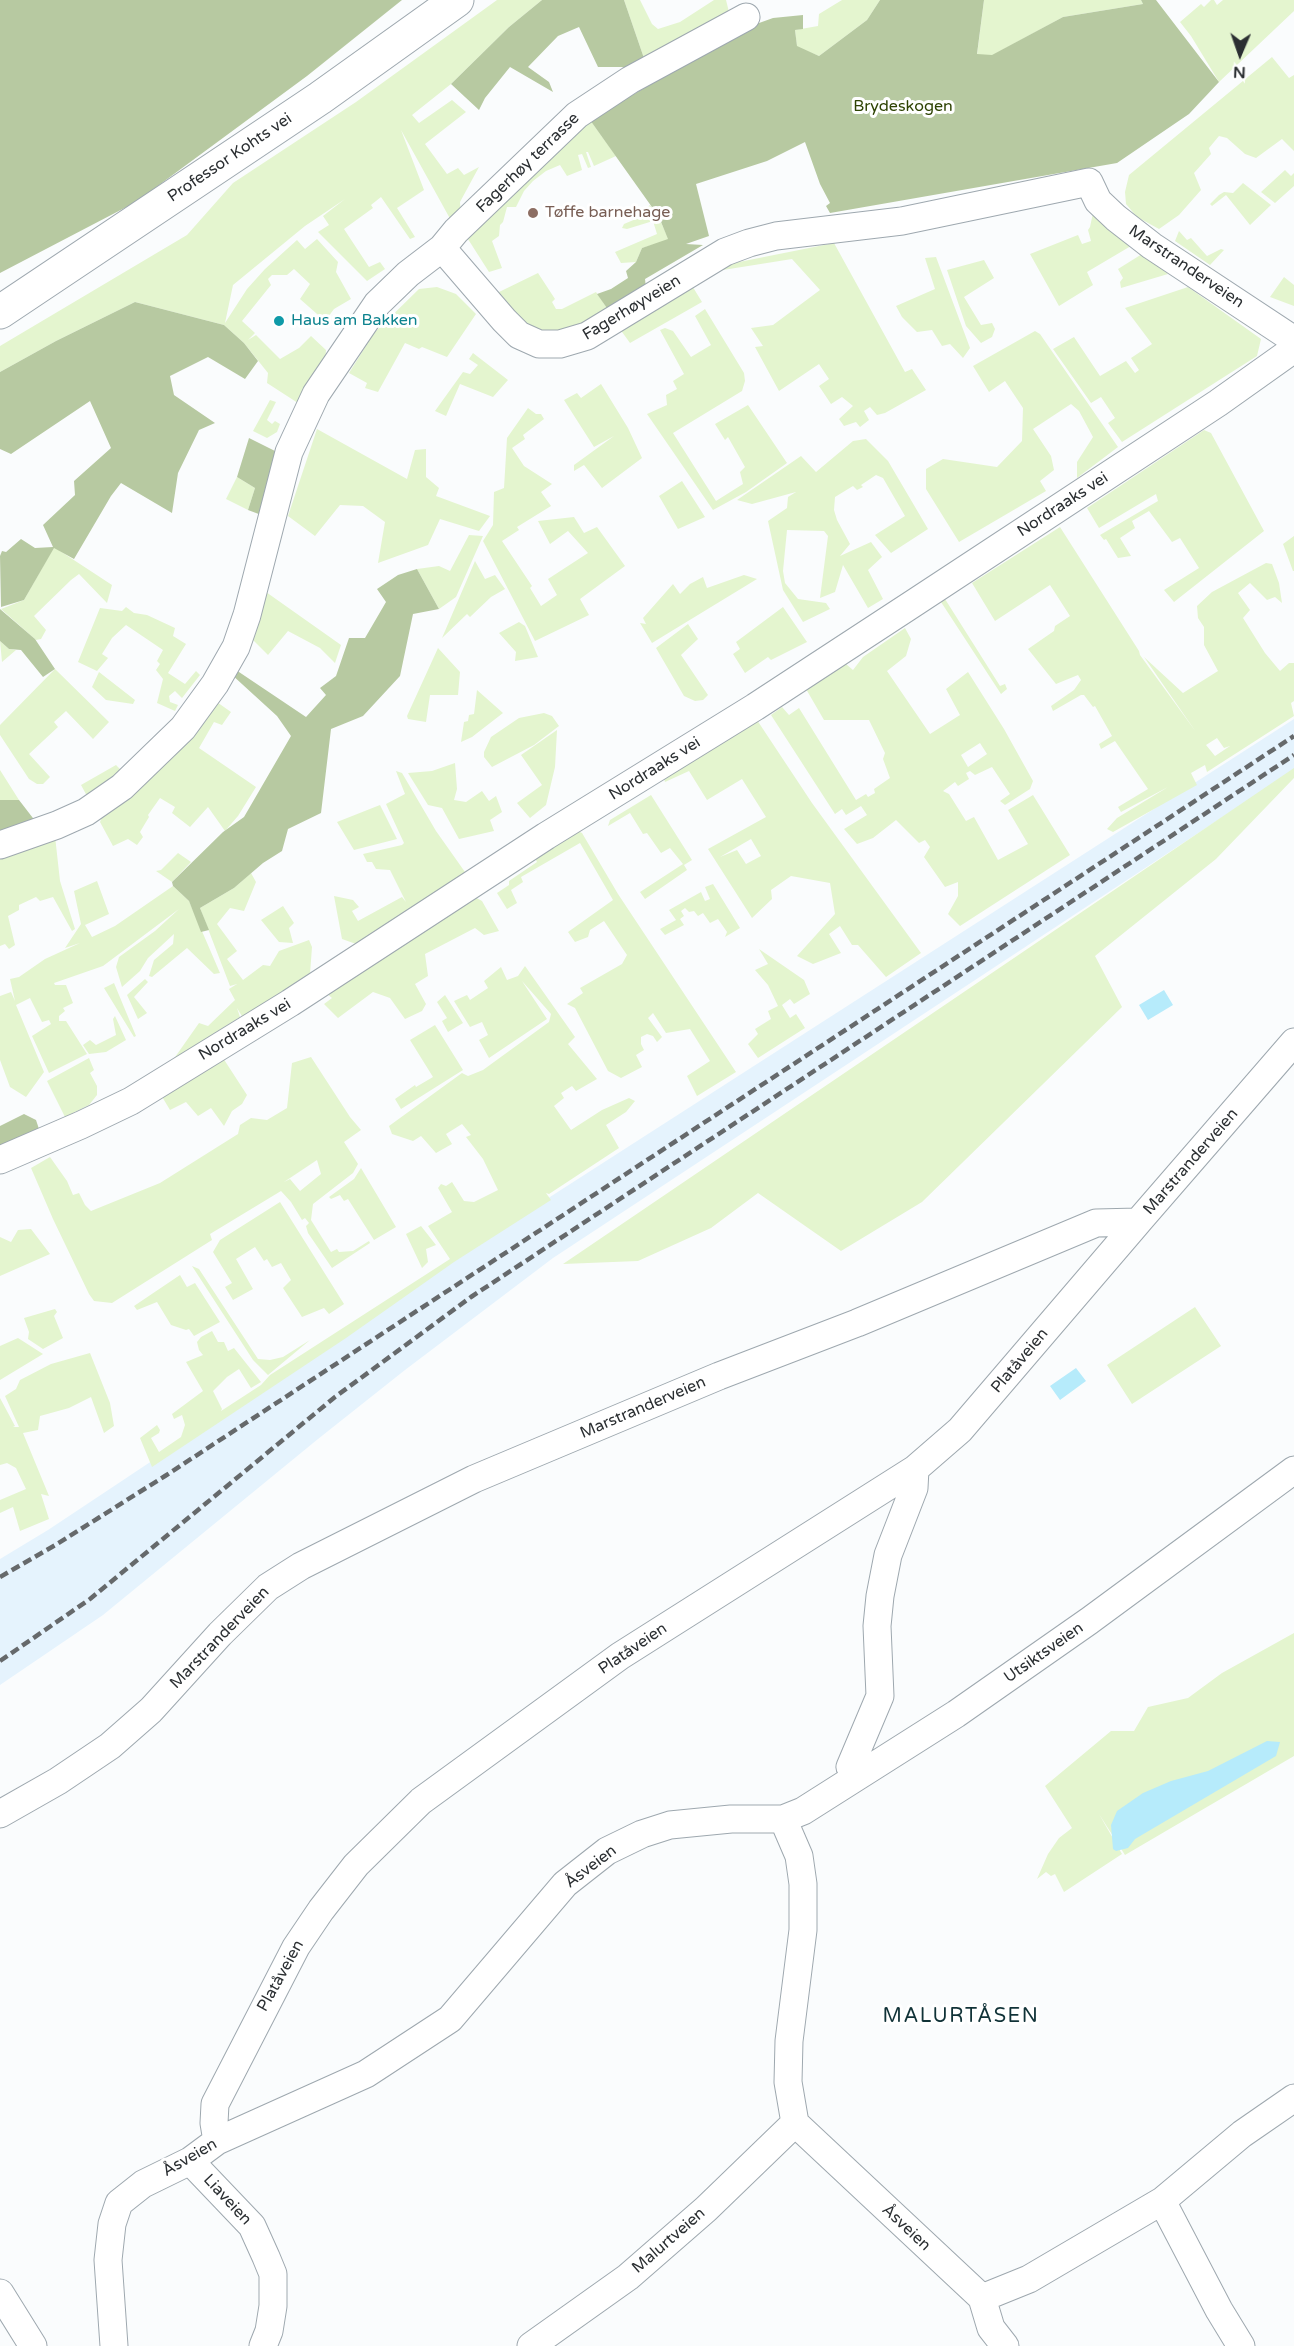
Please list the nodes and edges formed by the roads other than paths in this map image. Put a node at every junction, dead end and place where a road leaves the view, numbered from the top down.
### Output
1 (457, 0) edge
2 (746, 16) dead end
3 (1089, 183) joint
4 (442, 248) junction
5 (0, 312) edge
6 (1294, 340) edge
7 (1294, 350) edge
8 (0, 845) edge
9 (1294, 1042) edge
10 (0, 1160) edge
11 (1138, 1222) junction
12 (915, 1469) junction
13 (1294, 1470) edge
14 (858, 1776) junction
15 (0, 1814) edge
16 (783, 1820) junction
17 (1294, 2098) edge
18 (795, 2123) junction
19 (217, 2141) junction
20 (189, 2161) junction
21 (1162, 2201) junction
22 (0, 2293) edge
23 (982, 2298) junction
24 (33, 2346) edge
25 (114, 2346) edge
26 (262, 2346) edge
27 (531, 2346) edge
28 (1005, 2346) edge
29 (1241, 2346) edge

1 - 5 main road, Professor Kohts vei
2 - 4 street, Fagerhøy terrasse
3 - 4 street, Fagerhøyveien
3 - 6 street, Marstranderveien
4 - 8 street
7 - 10 street, Nordraaks vei
9 - 11 street, Marstranderveien
11 - 12 street, Platåveien
11 - 15 street, Marstranderveien
12 - 14 street
12 - 19 street, Platåveien
13 - 14 street, Utsiktsveien
14 - 16 street, Utsiktsveien
16 - 18 street
16 - 19 street, Åsveien
17 - 21 street
18 - 23 street, Åsveien
18 - 27 street, Malurtveien
19 - 20 street, Åsveien
20 - 25 street, Åsveien
20 - 26 street, Liaveien
21 - 23 street
21 - 29 street
22 - 24 street
23 - 28 street

